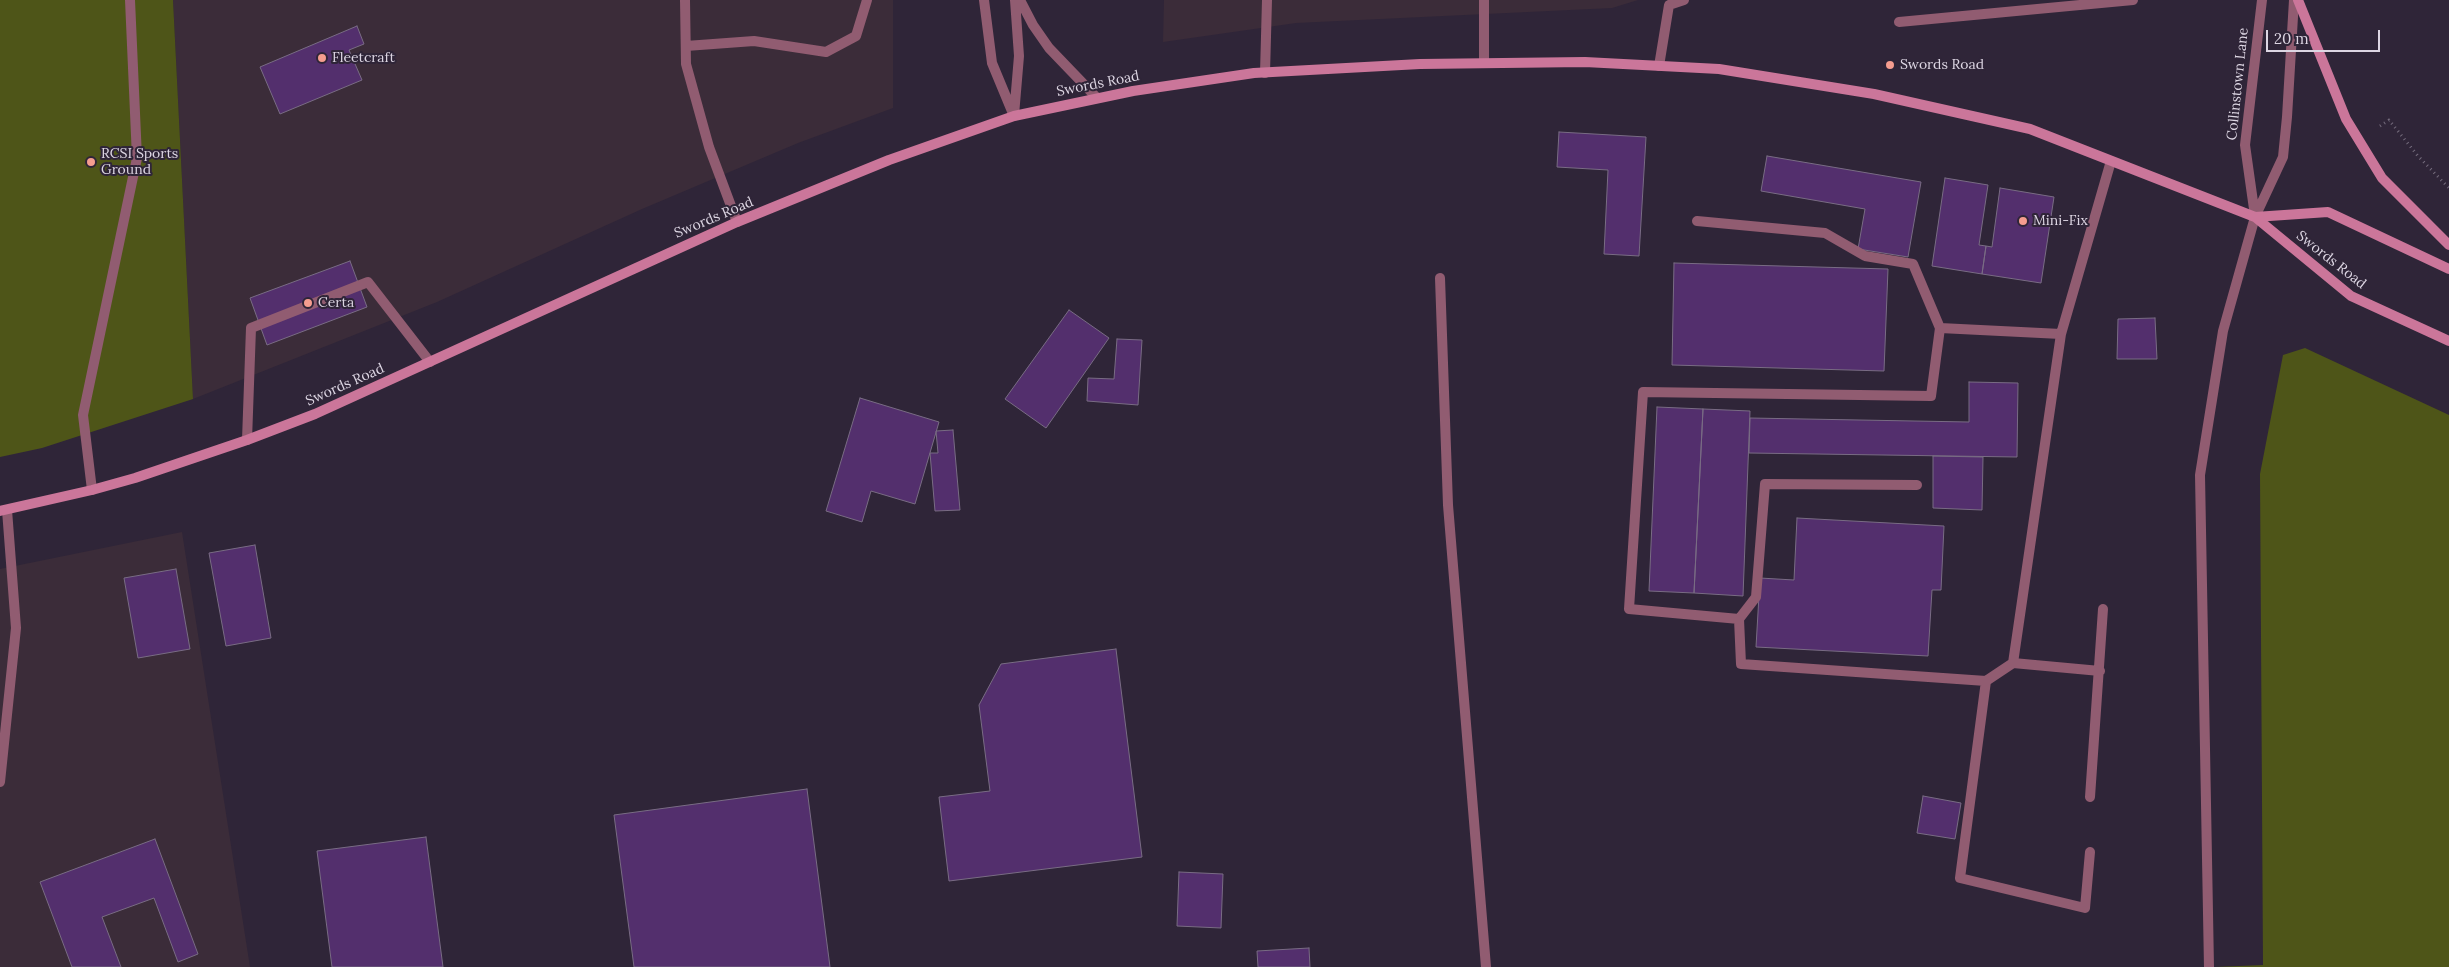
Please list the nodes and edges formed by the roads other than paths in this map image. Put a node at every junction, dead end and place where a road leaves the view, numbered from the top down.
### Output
1 (130, 0) edge
2 (685, 0) edge
3 (867, 0) edge
4 (984, 0) edge
5 (1015, 0) edge
6 (1020, 0) edge
7 (1267, 0) edge
8 (1484, 0) edge
9 (1684, 0) edge
10 (2133, 0) edge
11 (2262, 0) edge
12 (2294, 0) edge
13 (2298, 0) edge
14 (1899, 22) dead end
15 (686, 46) junction
16 (1484, 63) junction
17 (1659, 66) junction
18 (1265, 73) junction
19 (1097, 98) junction
20 (1014, 116) junction
21 (2111, 161) junction
22 (2255, 217) junction
23 (1697, 221) dead end
24 (737, 222) junction
25 (2449, 245) edge
26 (2449, 269) edge
27 (1440, 278) dead end
28 (1940, 328) junction
29 (2061, 334) junction
30 (2449, 342) edge
31 (430, 362) junction
32 (247, 440) junction
33 (1917, 485) dead end
34 (92, 490) junction
35 (3, 510) edge
36 (2103, 609) dead end
37 (1739, 619) junction
38 (2013, 663) junction
39 (2100, 671) junction
40 (1986, 681) junction
41 (0, 782) edge
42 (2090, 797) dead end
43 (2090, 852) dead end
44 (1486, 967) edge
45 (2209, 967) edge

1 - 34 street
2 - 15 street
3 - 15 street
4 - 20 street
5 - 20 street
6 - 19 street
7 - 18 street
8 - 16 street
9 - 17 street
10 - 14 street
11 - 22 street, Collinstown Lane
12 - 22 street
13 - 25 main road
15 - 24 street
16 - 17 main road, Swords Road
16 - 18 main road, Swords Road
17 - 21 main road, Swords Road
18 - 19 main road, Swords Road
19 - 20 main road, Swords Road
20 - 24 main road, Swords Road
21 - 22 main road, Swords Road
21 - 29 street
22 - 26 main road, Swords Road
22 - 30 main road, Swords Road
22 - 45 street
23 - 28 street
24 - 31 main road, Swords Road
27 - 44 street
28 - 29 street
28 - 37 street
29 - 38 street
31 - 32 main road, Swords Road
31 - 32 street
32 - 34 main road, Swords Road
33 - 37 street
34 - 35 main road, Swords Road
35 - 41 street
36 - 39 street
37 - 40 street
38 - 39 street
38 - 40 street
39 - 42 street
40 - 43 street

